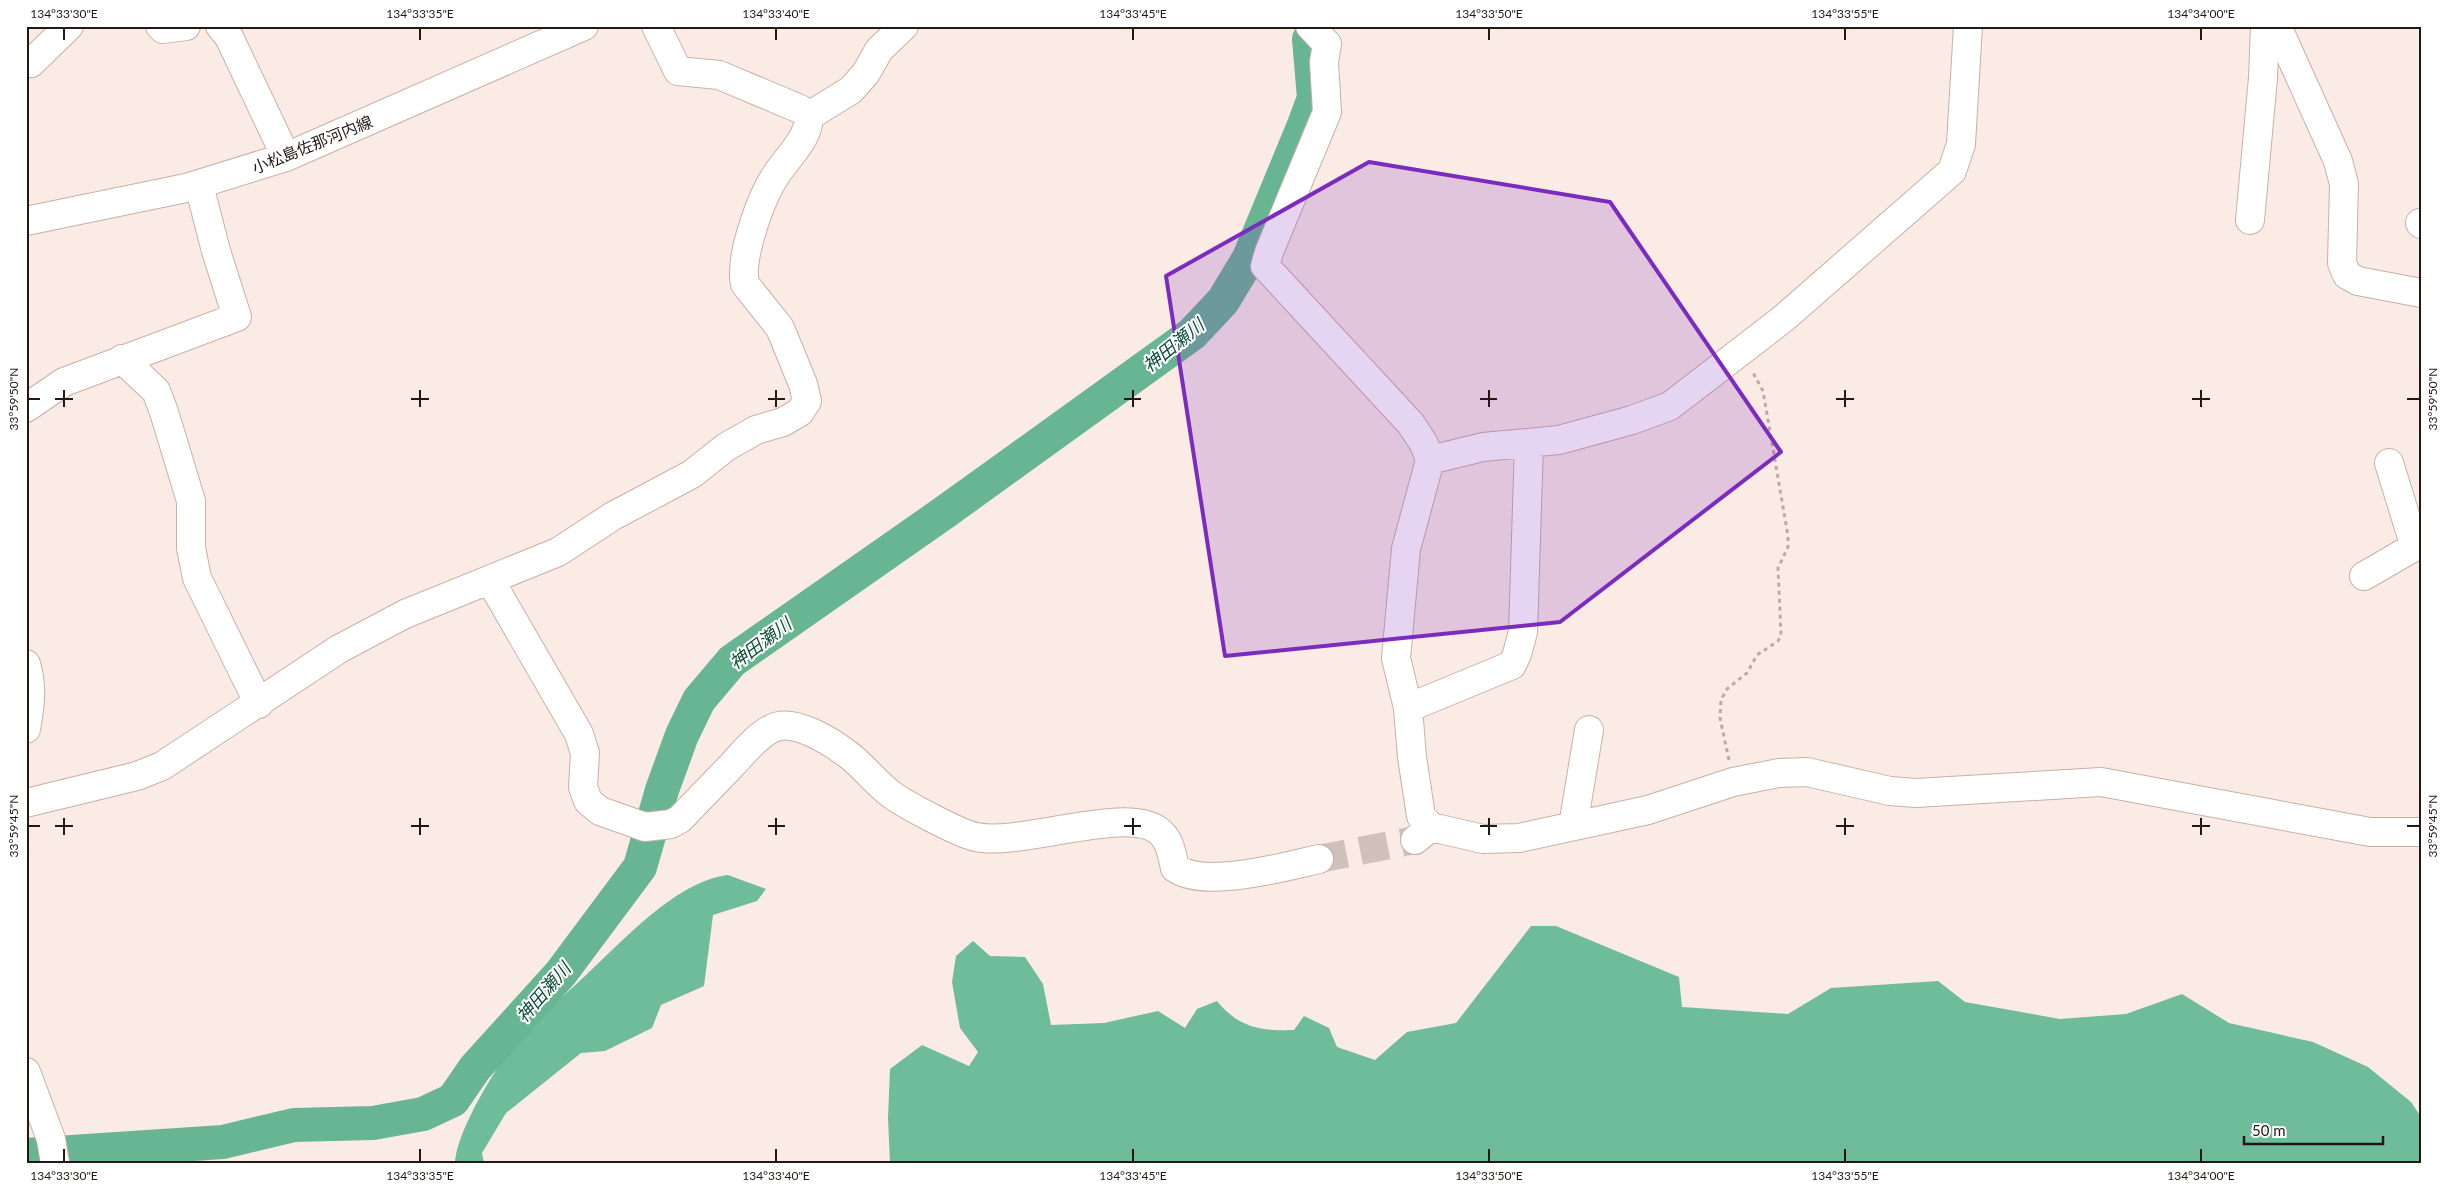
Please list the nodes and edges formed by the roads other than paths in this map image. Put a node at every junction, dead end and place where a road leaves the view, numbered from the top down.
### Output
1 (68, 26) edge
2 (160, 26) edge
3 (186, 26) edge
4 (220, 26) edge
5 (584, 26) edge
6 (656, 26) edge
7 (904, 26) edge
8 (1968, 26) edge
9 (2265, 26) edge
10 (2277, 26) edge
11 (1315, 32) edge
12 (26, 61) edge
13 (809, 116) junction
14 (286, 157) junction
15 (200, 185) junction
16 (2250, 220) dead end
17 (26, 221) edge
18 (2421, 293) edge
19 (122, 359) junction
20 (26, 408) edge
21 (1528, 444) junction
22 (1430, 460) junction
23 (2389, 464) dead end
24 (2418, 545) edge
25 (2364, 576) dead end
26 (490, 580) junction
27 (26, 664) edge
28 (259, 704) junction
29 (1408, 708) junction
30 (26, 729) edge
31 (1588, 730) dead end
32 (26, 803) edge
33 (1573, 826) junction
34 (2421, 832) edge
35 (1319, 860) tunnel mouth
36 (26, 1072) edge
37 (56, 1163) edge

1 - 12 street
2 - 3 street
4 - 14 street
5 - 14 street, 小松島佐那河内線
6 - 13 street
7 - 13 street
8 - 21 street
9 - 16 street
10 - 18 street
11 - 22 street
13 - 26 street
14 - 15 street, 小松島佐那河内線
15 - 17 street, 小松島佐那河内線
15 - 19 street
19 - 20 street
19 - 28 street
21 - 22 street
21 - 29 street
22 - 29 street
23 - 24 street
24 - 25 street
26 - 28 street
26 - 35 street
27 - 30 street
28 - 32 street
29 - 33 street
31 - 33 street
33 - 34 street
36 - 37 street

